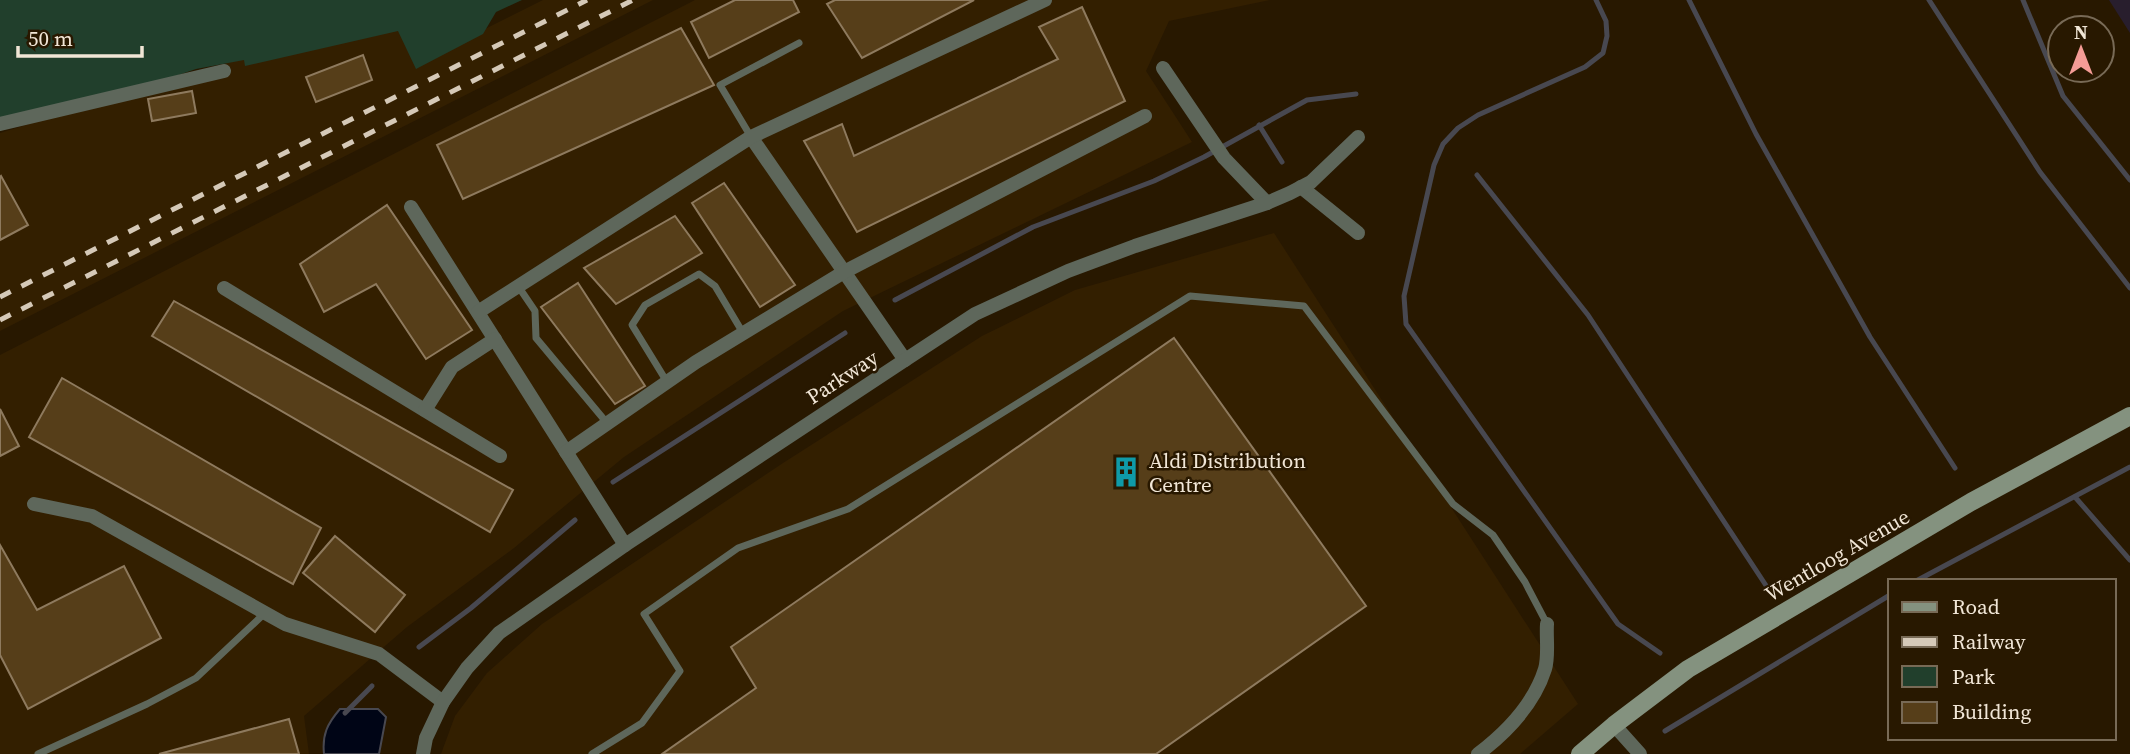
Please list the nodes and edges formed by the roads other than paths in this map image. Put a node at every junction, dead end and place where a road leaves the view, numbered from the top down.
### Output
1 (1045, 0) edge
2 (799, 43) dead end
3 (1163, 68) dead end
4 (225, 71) dead end
5 (1145, 116) dead end
6 (0, 124) edge
7 (751, 137) junction
8 (1358, 137) dead end
9 (1301, 187) junction
10 (1267, 203) junction
11 (411, 207) dead end
12 (1358, 233) dead end
13 (844, 272) junction
14 (518, 286) junction
15 (224, 288) dead end
16 (478, 312) junction
17 (743, 333) junction
18 (495, 340) junction
19 (905, 360) junction
20 (667, 382) junction
21 (425, 410) junction
22 (2130, 416) edge
23 (607, 423) junction
24 (566, 452) junction
25 (500, 456) dead end
26 (34, 504) dead end
27 (625, 545) junction
28 (265, 612) junction
29 (1547, 624) joint
30 (443, 702) junction
31 (1614, 725) junction
32 (38, 754) edge
33 (423, 754) edge
34 (592, 754) edge
35 (1478, 754) edge
36 (1580, 754) edge
37 (1640, 754) edge

1 - 7 street
2 - 7 lane
3 - 10 street
4 - 6 street
5 - 13 street
7 - 13 street
7 - 14 street
8 - 9 street, Parkway
9 - 10 street, Parkway
9 - 12 street
10 - 19 street, Parkway
11 - 16 street
13 - 17 street
13 - 19 street
14 - 16 street
14 - 23 lane
15 - 21 street
16 - 18 street
17 - 20 street
17 - 20 lane
18 - 21 street
18 - 24 street
19 - 27 street, Parkway
20 - 23 street
21 - 25 street
22 - 31 main road, Wentloog Avenue
23 - 24 street
24 - 27 street
26 - 28 street
27 - 30 street, Parkway
28 - 30 street
28 - 32 lane
29 - 34 lane
29 - 35 street
30 - 33 street, Parkway
31 - 36 main road, Wentloog Avenue
31 - 37 street

